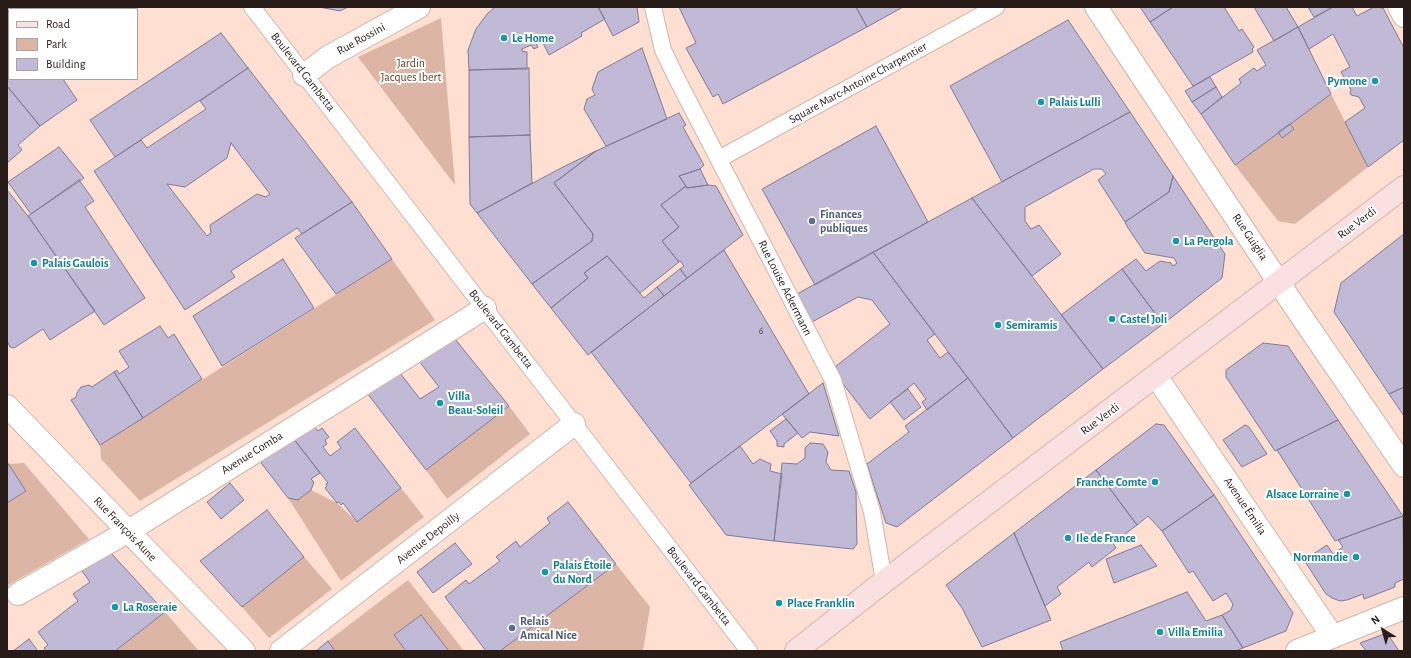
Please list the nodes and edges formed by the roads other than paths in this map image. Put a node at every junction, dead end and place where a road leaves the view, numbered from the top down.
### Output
1 (252, 7) edge
2 (419, 7) edge
3 (653, 7) edge
4 (996, 7) edge
5 (1096, 7) edge
6 (1399, 7) edge
7 (1404, 16) edge
8 (304, 74) junction
9 (719, 159) junction
10 (1404, 187) edge
11 (1279, 282) junction
12 (484, 308) junction
13 (1156, 376) junction
14 (7, 406) edge
15 (574, 424) junction
16 (1404, 466) edge
17 (127, 532) junction
18 (884, 581) junction
19 (18, 594) dead end
20 (1404, 608) edge
21 (1333, 637) junction
22 (244, 651) edge
23 (281, 651) edge
24 (749, 651) edge
25 (796, 651) edge
26 (1297, 651) edge

1 - 8 lane, Boulevard Gambetta
2 - 8 street, Rue Rossini
3 - 9 lane, Rue Louise Ackermann
4 - 9 lane, Square Marc-Antoine Charpentier
5 - 11 street, Rue Guiglia
6 - 7 street
8 - 12 lane, Boulevard Gambetta
9 - 18 lane, Rue Louise Ackermann
10 - 11 street, Rue Verdi
11 - 13 street, Rue Verdi
11 - 16 street, Rue Guiglia
12 - 15 lane, Boulevard Gambetta
12 - 17 street, Avenue Comba
13 - 18 street, Rue Verdi
13 - 21 street, Avenue Émilia
14 - 17 street, Rue François Aune
15 - 23 street, Avenue Depoilly
15 - 24 lane, Boulevard Gambetta
17 - 19 street, Avenue Comba
17 - 22 street, Rue François Aune
18 - 25 street, Rue Verdi
20 - 21 street
21 - 26 street

